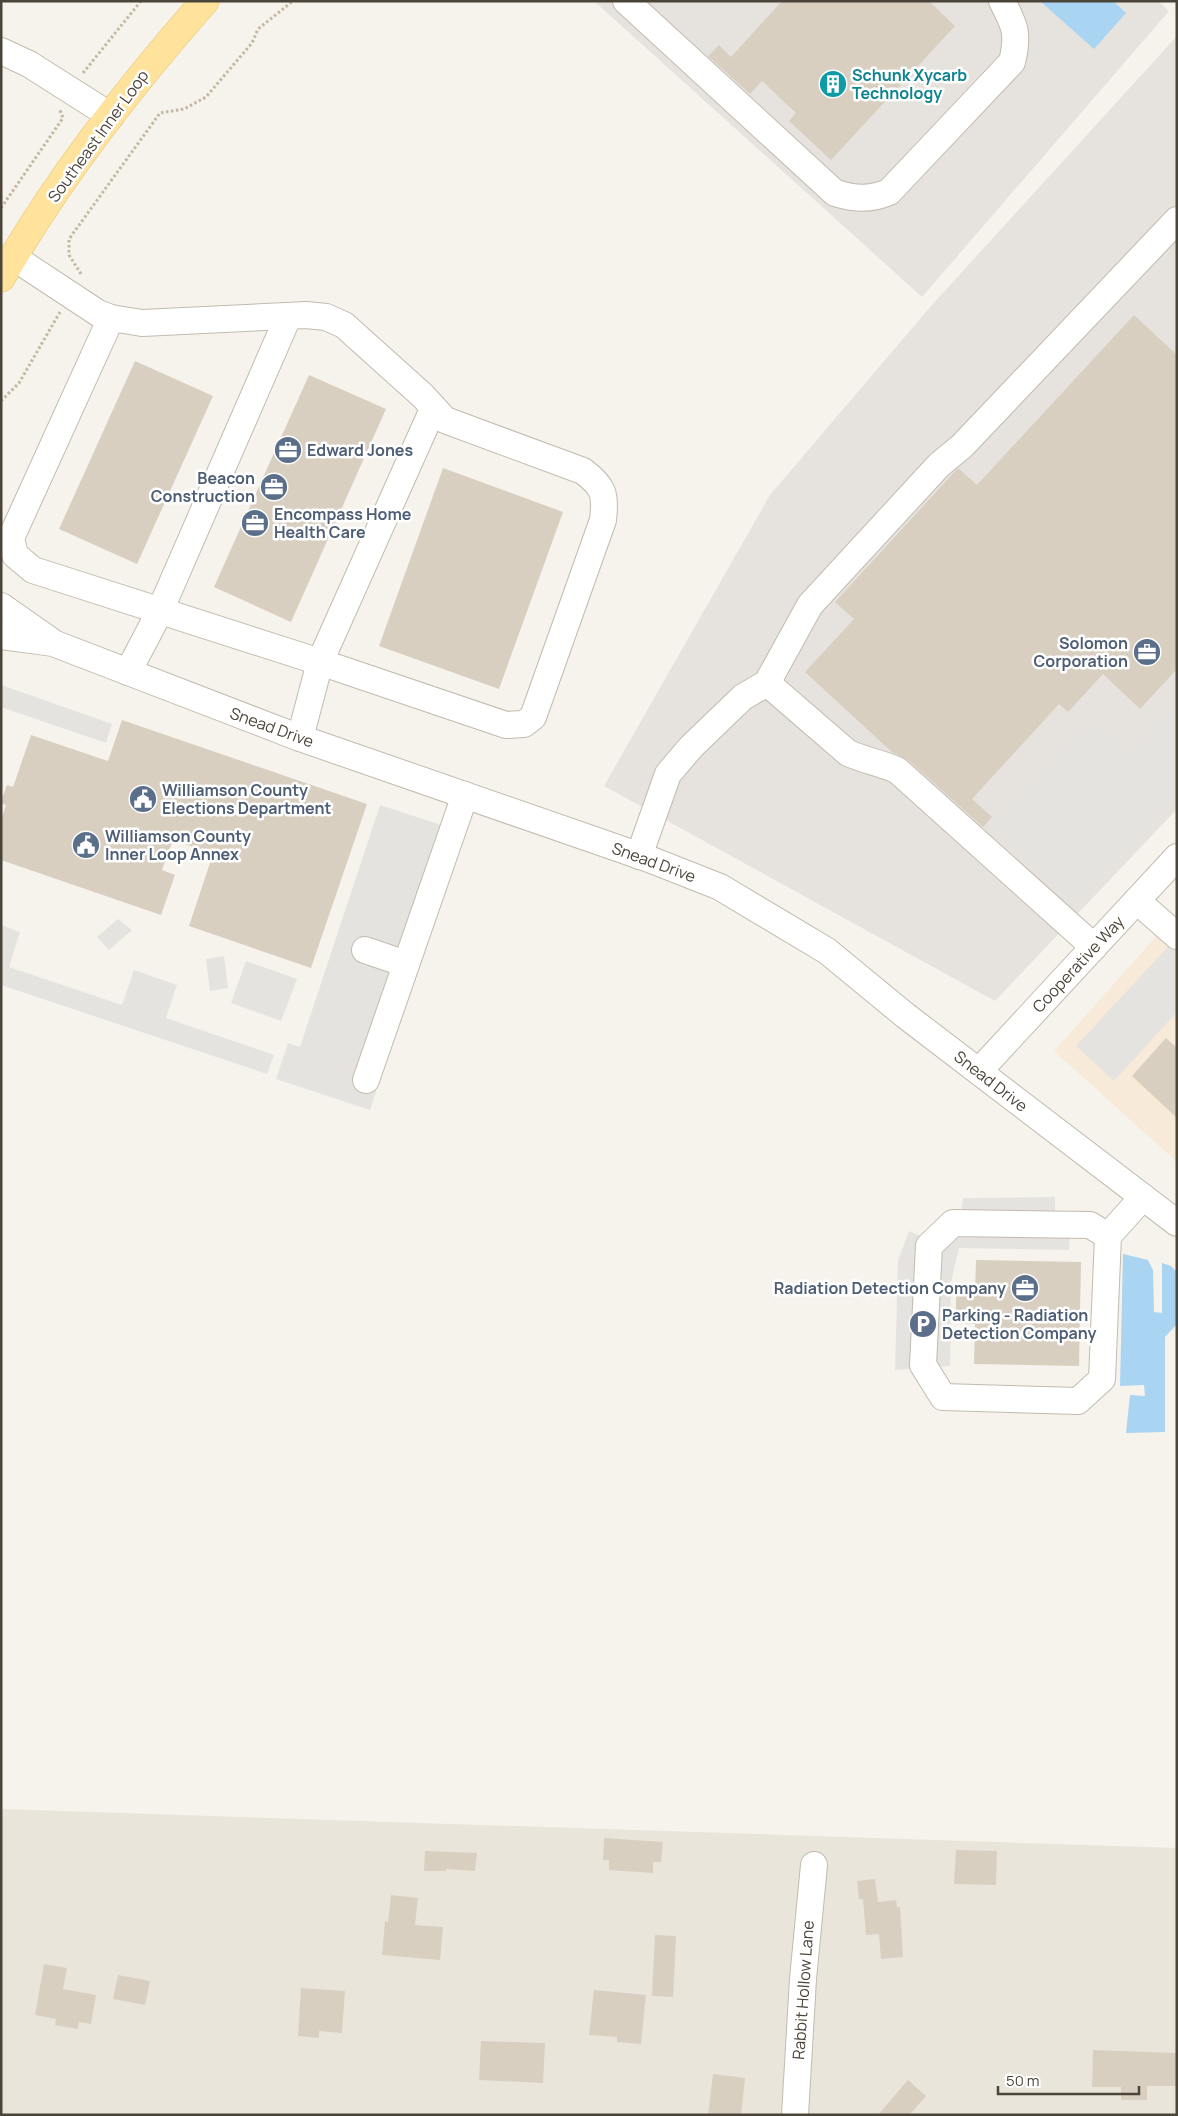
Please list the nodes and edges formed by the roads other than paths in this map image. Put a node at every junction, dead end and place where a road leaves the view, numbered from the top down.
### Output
1 (204, 1) edge
2 (626, 1) edge
3 (1002, 1) edge
4 (1, 50) edge
5 (111, 116) junction
6 (1177, 220) edge
7 (7, 268) edge
8 (288, 317) junction
9 (111, 318) junction
10 (433, 409) junction
11 (1, 606) edge
12 (160, 611) junction
13 (1, 636) edge
14 (54, 643) junction
15 (320, 662) junction
16 (128, 672) junction
17 (767, 683) junction
18 (300, 738) junction
19 (465, 795) junction
20 (639, 856) junction
21 (1177, 858) edge
22 (1137, 901) junction
23 (1177, 936) edge
24 (1094, 947) junction
25 (365, 950) dead end
26 (406, 964) junction
27 (979, 1071) junction
28 (366, 1080) dead end
29 (1143, 1197) junction
30 (1177, 1224) edge
31 (1108, 1236) junction
32 (814, 1865) dead end
33 (794, 2115) edge

1 - 5 main road, Southeast Inner Loop
2 - 3 street
4 - 5 street
5 - 7 main road, Southeast Inner Loop
6 - 17 street
7 - 9 street
8 - 9 street
8 - 10 street
8 - 12 street
9 - 12 street
10 - 15 street
10 - 15 street
11 - 14 street, Snead Drive
12 - 15 street
12 - 16 street
13 - 14 street, Snead Drive
14 - 16 street, Snead Drive
15 - 18 street
16 - 18 street, Snead Drive
17 - 20 street
17 - 24 street
18 - 19 street, Snead Drive
19 - 20 street, Snead Drive
19 - 26 street
20 - 27 street, Snead Drive
21 - 22 street, Cooperative Way
22 - 23 street
22 - 24 street, Cooperative Way
24 - 27 street, Cooperative Way
25 - 26 street
26 - 28 street
27 - 29 street, Snead Drive
29 - 30 street, Snead Drive
29 - 31 street
31 - 31 street
32 - 33 street, Rabbit Hollow Lane

